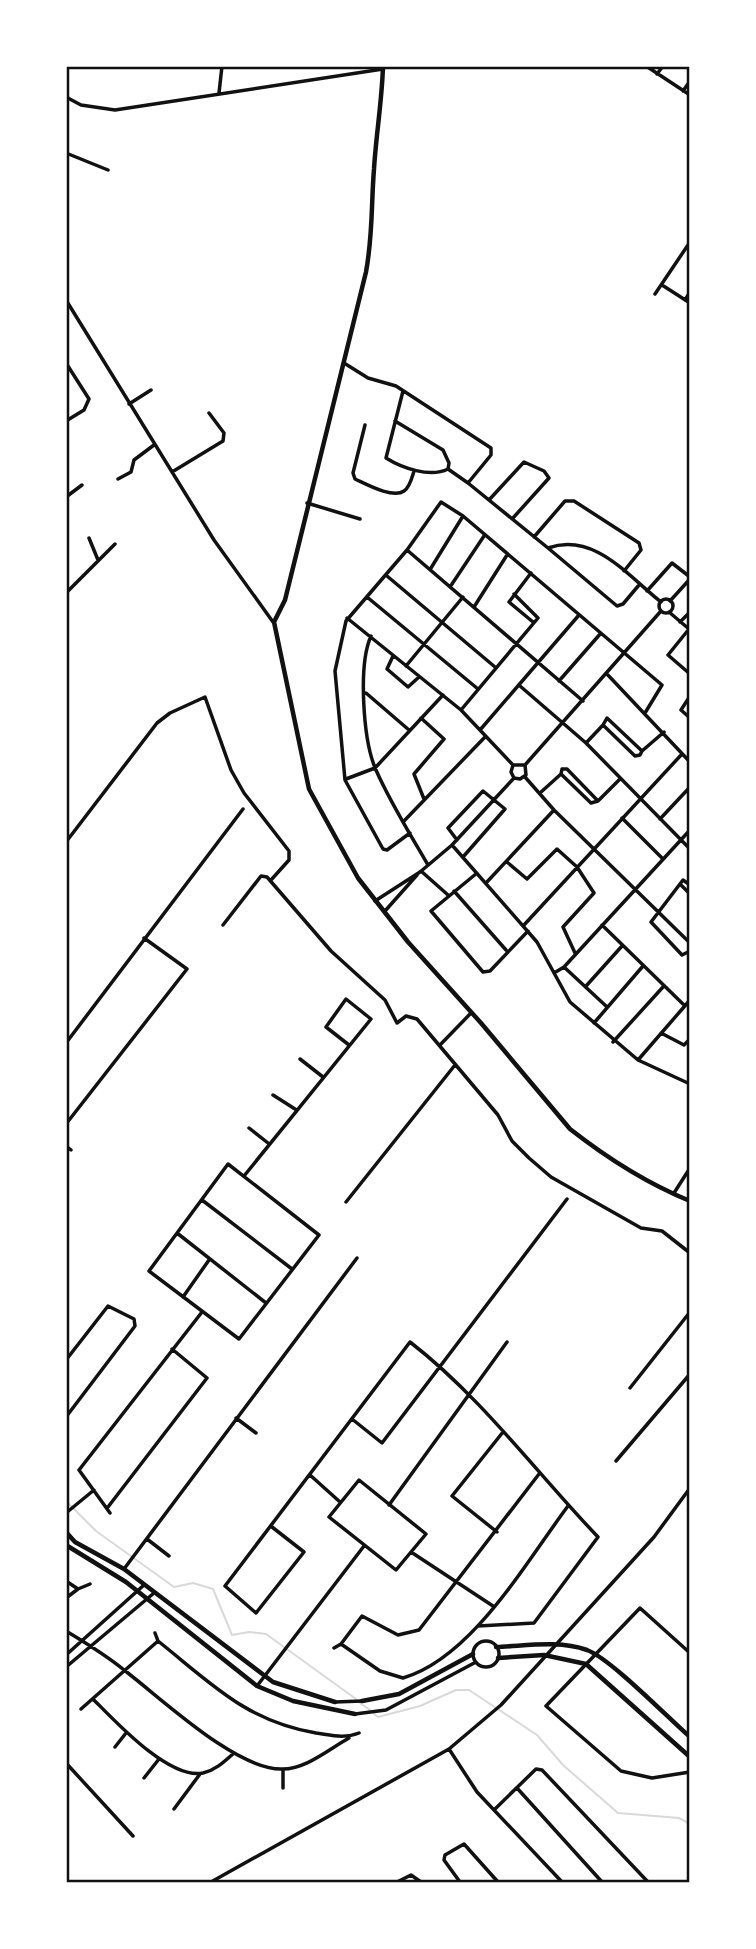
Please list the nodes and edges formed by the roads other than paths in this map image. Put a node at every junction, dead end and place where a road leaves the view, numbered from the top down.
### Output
1 (222, 66) edge
2 (646, 66) edge
3 (663, 66) edge
4 (383, 68) edge
5 (657, 74) junction
6 (690, 81) edge
7 (683, 91) junction
8 (219, 93) junction
9 (690, 95) edge
10 (66, 97) edge
11 (66, 153) edge
12 (108, 170) dead end
13 (690, 242) edge
14 (662, 285) junction
15 (690, 292) edge
16 (655, 294) dead end
17 (66, 300) edge
18 (684, 300) junction
19 (690, 303) edge
20 (66, 363) edge
21 (344, 363) junction
22 (151, 390) dead end
23 (403, 391) junction
24 (129, 404) junction
25 (209, 413) dead end
26 (66, 421) edge
27 (396, 421) junction
28 (365, 425) dead end
29 (153, 445) junction
30 (448, 469) junction
31 (414, 471) junction
32 (172, 472) junction
33 (118, 479) dead end
34 (468, 483) junction
35 (82, 485) dead end
36 (66, 497) edge
37 (489, 500) junction
38 (307, 503) junction
39 (463, 516) junction
40 (513, 518) junction
41 (360, 519) dead end
42 (484, 535) junction
43 (534, 537) junction
44 (89, 538) dead end
45 (115, 544) dead end
46 (548, 548) junction
47 (407, 550) junction
48 (507, 554) junction
49 (98, 560) junction
50 (666, 560) dead end
51 (672, 563) junction
52 (431, 568) junction
53 (623, 571) junction
54 (531, 573) junction
55 (387, 576) junction
56 (690, 578) edge
57 (639, 585) junction
58 (450, 587) junction
59 (647, 591) junction
60 (66, 593) edge
61 (514, 594) junction
62 (367, 597) junction
63 (463, 597) junction
64 (661, 601) junction
65 (670, 601) junction
66 (474, 607) junction
67 (661, 611) junction
68 (669, 612) junction
69 (690, 612) edge
70 (579, 615) junction
71 (348, 618) junction
72 (274, 622) junction
73 (442, 622) junction
74 (681, 622) junction
75 (534, 623) junction
76 (689, 630) edge
77 (601, 633) junction
78 (371, 636) junction
79 (517, 642) junction
80 (425, 644) junction
81 (624, 652) junction
82 (393, 656) junction
83 (538, 663) junction
84 (406, 666) junction
85 (495, 667) junction
86 (606, 673) junction
87 (690, 674) edge
88 (419, 677) junction
89 (559, 681) junction
90 (520, 686) junction
91 (478, 689) junction
92 (364, 692) junction
93 (443, 695) junction
94 (690, 696) edge
95 (583, 701) junction
96 (461, 710) junction
97 (645, 713) junction
98 (421, 718) junction
99 (690, 718) edge
100 (563, 723) junction
101 (603, 725) junction
102 (409, 730) junction
103 (480, 730) junction
104 (664, 732) junction
105 (485, 737) junction
106 (586, 743) junction
107 (642, 751) junction
108 (682, 754) junction
109 (690, 762) edge
110 (513, 765) junction
111 (525, 765) junction
112 (375, 768) junction
113 (561, 774) junction
114 (525, 777) junction
115 (514, 778) junction
116 (345, 779) junction
117 (620, 779) junction
118 (690, 787) edge
119 (540, 793) junction
120 (640, 798) junction
121 (424, 799) junction
122 (495, 799) junction
123 (599, 800) junction
124 (243, 809) dead end
125 (554, 810) junction
126 (622, 818) junction
127 (659, 819) junction
128 (404, 821) junction
129 (690, 830) edge
130 (410, 833) junction
131 (457, 840) junction
132 (680, 840) junction
133 (66, 842) edge
134 (452, 845) junction
135 (595, 848) junction
136 (690, 849) edge
137 (463, 857) junction
138 (662, 858) junction
139 (507, 862) junction
140 (428, 865) junction
141 (577, 867) junction
142 (420, 871) junction
143 (477, 873) junction
144 (271, 880) junction
145 (486, 883) junction
146 (680, 884) junction
147 (690, 885) edge
148 (635, 888) junction
149 (454, 891) junction
150 (690, 894) edge
151 (449, 895) junction
152 (374, 901) junction
153 (658, 911) junction
154 (383, 912) junction
155 (223, 925) dead end
156 (524, 925) junction
157 (602, 925) junction
158 (528, 931) junction
159 (144, 938) junction
160 (690, 943) edge
161 (622, 947) junction
162 (506, 951) junction
163 (690, 951) edge
164 (575, 953) junction
165 (643, 966) junction
166 (564, 967) junction
167 (554, 973) junction
168 (587, 985) junction
169 (663, 987) junction
170 (690, 1000) edge
171 (684, 1005) junction
172 (607, 1006) junction
173 (471, 1013) junction
174 (594, 1023) junction
175 (661, 1032) junction
176 (690, 1039) edge
177 (614, 1042) junction
178 (66, 1043) edge
179 (349, 1045) junction
180 (440, 1045) junction
181 (300, 1059) dead end
182 (638, 1060) junction
183 (455, 1065) junction
184 (323, 1077) junction
185 (690, 1084) edge
186 (273, 1095) dead end
187 (295, 1110) junction
188 (66, 1124) edge
189 (249, 1128) dead end
190 (268, 1143) junction
191 (690, 1168) edge
192 (244, 1176) junction
193 (673, 1194) junction
194 (567, 1199) dead end
195 (202, 1200) junction
196 (690, 1201) edge
197 (346, 1202) dead end
198 (177, 1233) junction
199 (690, 1252) edge
200 (358, 1258) dead end
201 (209, 1260) junction
202 (292, 1269) junction
203 (183, 1297) junction
204 (266, 1304) junction
205 (203, 1311) junction
206 (690, 1312) edge
207 (506, 1342) dead end
208 (172, 1349) junction
209 (66, 1360) edge
210 (440, 1366) junction
211 (690, 1374) edge
212 (630, 1388) dead end
213 (469, 1395) junction
214 (66, 1417) edge
215 (236, 1418) junction
216 (352, 1419) junction
217 (503, 1432) junction
218 (256, 1433) dead end
219 (616, 1461) dead end
220 (539, 1474) junction
221 (310, 1475) junction
222 (690, 1488) edge
223 (94, 1490) junction
224 (340, 1503) junction
225 (389, 1505) junction
226 (568, 1506) junction
227 (108, 1507) junction
228 (68, 1512) edge
229 (110, 1513) dead end
230 (272, 1527) junction
231 (66, 1532) edge
232 (497, 1532) junction
233 (147, 1539) junction
234 (66, 1545) edge
235 (364, 1546) junction
236 (411, 1552) junction
237 (169, 1556) dead end
238 (124, 1569) junction
239 (66, 1581) edge
240 (90, 1584) dead end
241 (456, 1584) junction
242 (144, 1585) junction
243 (78, 1589) junction
244 (138, 1591) junction
245 (153, 1593) junction
246 (66, 1598) edge
247 (147, 1598) junction
248 (493, 1606) junction
249 (478, 1626) junction
250 (66, 1631) edge
251 (155, 1633) dead end
252 (83, 1641) junction
253 (158, 1641) junction
254 (341, 1644) junction
255 (557, 1644) junction
256 (92, 1645) junction
257 (496, 1647) junction
258 (334, 1648) dead end
259 (690, 1653) edge
260 (473, 1654) junction
261 (595, 1654) junction
262 (544, 1655) junction
263 (66, 1656) edge
264 (498, 1658) junction
265 (476, 1662) junction
266 (586, 1664) junction
267 (66, 1667) edge
268 (125, 1670) junction
269 (264, 1676) junction
270 (257, 1686) junction
271 (93, 1699) junction
272 (362, 1701) joint
273 (335, 1702) joint
274 (81, 1709) dead end
275 (355, 1714) joint
276 (126, 1733) junction
277 (359, 1733) dead end
278 (690, 1737) edge
279 (349, 1738) junction
280 (115, 1747) dead end
281 (449, 1749) junction
282 (234, 1753) junction
283 (690, 1757) edge
284 (159, 1759) junction
285 (66, 1763) edge
286 (283, 1770) junction
287 (690, 1772) edge
288 (200, 1774) junction
289 (144, 1778) dead end
290 (283, 1788) dead end
291 (517, 1788) junction
292 (174, 1809) dead end
293 (495, 1809) junction
294 (133, 1836) dead end
295 (211, 1882) edge
296 (397, 1882) edge
297 (421, 1882) edge
298 (460, 1882) edge
299 (498, 1882) edge
300 (562, 1882) edge
301 (602, 1882) edge
302 (648, 1882) edge

1 - 8 street
2 - 5 street
3 - 5 street
4 - 8 street
4 - 21 street
5 - 7 street
6 - 7 street
7 - 9 street
8 - 10 street
11 - 12 street
13 - 14 street
14 - 16 street
14 - 18 street
15 - 18 street
17 - 24 street
18 - 19 street
20 - 26 street
21 - 23 street
21 - 38 street
22 - 24 street
23 - 27 street
23 - 34 street
24 - 29 street
25 - 32 street
27 - 30 street
27 - 31 street
28 - 31 street
29 - 32 street
29 - 33 street
30 - 31 street
30 - 34 street
32 - 72 street
34 - 37 street
35 - 36 street
37 - 40 street
37 - 40 street
38 - 41 street
38 - 72 street
39 - 42 street
39 - 47 street
39 - 52 street
40 - 43 street
42 - 48 street
42 - 58 street
43 - 46 street
43 - 53 street
44 - 49 street
45 - 49 street
46 - 53 street
46 - 57 street
47 - 52 street
47 - 55 street
48 - 54 street
48 - 66 street
49 - 60 street
50 - 51 street
51 - 56 street
51 - 59 street
52 - 58 street
53 - 57 street
54 - 61 street
54 - 70 street
55 - 62 street
55 - 73 street
56 - 65 street
57 - 59 street
58 - 63 street
59 - 64 street
61 - 75 street
61 - 75 street
62 - 71 street
62 - 80 street
63 - 66 street
63 - 73 street
64 - 65 street
64 - 67 street
65 - 68 street
66 - 79 street
67 - 68 street
67 - 81 street
68 - 74 street
69 - 74 street
70 - 77 street
70 - 83 street
71 - 78 street
71 - 116 street
72 - 152 street
73 - 80 street
73 - 85 street
74 - 76 street
75 - 79 street
76 - 87 street
77 - 81 street
77 - 89 street
78 - 82 street
78 - 92 street
79 - 83 street
79 - 85 street
80 - 84 street
80 - 91 street
81 - 86 street
81 - 97 street
82 - 84 street
82 - 88 street
83 - 89 street
83 - 90 street
84 - 88 street
85 - 91 street
86 - 95 street
86 - 97 street
88 - 93 street
89 - 95 street
90 - 100 street
90 - 103 street
91 - 96 street
92 - 102 street
92 - 112 street
93 - 96 street
93 - 98 street
94 - 99 street
95 - 100 street
96 - 103 street
97 - 104 street
98 - 102 street
98 - 121 street
100 - 106 street
100 - 111 street
101 - 106 street
101 - 107 street
101 - 107 street
102 - 112 street
103 - 105 street
104 - 107 street
104 - 108 street
105 - 110 street
105 - 121 street
106 - 117 street
108 - 109 street
108 - 120 street
110 - 111 street
110 - 115 street
111 - 114 street
112 - 116 street
112 - 128 street
113 - 119 street
113 - 123 street
113 - 123 street
114 - 115 street
114 - 119 street
115 - 122 street
116 - 130 street
117 - 120 street
117 - 123 street
118 - 127 street
119 - 125 street
120 - 126 street
120 - 127 street
121 - 128 street
122 - 131 street
122 - 131 street
122 - 137 street
124 - 159 street
125 - 135 street
125 - 139 street
126 - 135 street
126 - 138 street
127 - 132 street
128 - 130 street
129 - 132 street
130 - 140 street
131 - 134 street
132 - 136 street
132 - 138 street
133 - 144 street
134 - 137 street
134 - 140 street
135 - 141 street
135 - 148 street
137 - 143 street
138 - 148 street
139 - 141 street
139 - 145 street
140 - 142 street
141 - 156 street
141 - 164 street
142 - 151 street
142 - 152 street
142 - 154 street
143 - 145 street
143 - 149 street
144 - 155 street
144 - 180 street
145 - 156 street
146 - 147 street
146 - 150 street
146 - 153 street
148 - 153 street
148 - 157 street
149 - 151 street
149 - 162 street
151 - 162 street
152 - 154 street
153 - 160 street
153 - 163 street
154 - 173 street
156 - 158 street
157 - 161 street
157 - 164 street
158 - 162 street
158 - 167 street
159 - 178 street
159 - 188 street
161 - 165 street
161 - 168 street
164 - 166 street
165 - 169 street
165 - 172 street
166 - 167 street
166 - 168 street
167 - 174 street
168 - 172 street
169 - 171 street
169 - 177 street
170 - 171 street
171 - 175 street
172 - 174 street
173 - 180 street
173 - 193 street
174 - 177 street
175 - 176 street
175 - 182 street
177 - 182 street
179 - 179 street
179 - 184 street
180 - 183 street
181 - 184 street
182 - 185 street
183 - 197 street
183 - 199 street
184 - 187 street
186 - 187 street
187 - 190 street
189 - 190 street
190 - 192 street
191 - 193 street
192 - 195 street
192 - 202 street
193 - 196 street
194 - 210 street
195 - 198 street
195 - 202 street
198 - 201 street
198 - 203 street
200 - 215 street
201 - 203 street
201 - 204 street
202 - 204 street
203 - 205 street
204 - 205 street
205 - 208 street
206 - 212 street
207 - 213 street
208 - 223 street
208 - 227 street
209 - 214 street
210 - 213 street
210 - 216 street
210 - 216 street
211 - 219 street
213 - 217 street
213 - 225 street
215 - 218 street
215 - 233 street
216 - 221 street
217 - 220 street
217 - 232 street
220 - 226 street
220 - 232 street
221 - 224 street
221 - 230 street
222 - 255 street
223 - 227 street
223 - 228 street
224 - 225 street
224 - 235 street
225 - 236 street
226 - 248 street
226 - 249 street
227 - 229 street
230 - 230 street
231 - 238 street
232 - 241 street
233 - 237 street
233 - 238 street
234 - 244 street
235 - 236 street
235 - 269 street
236 - 241 street
238 - 242 street
239 - 243 street
240 - 243 street
241 - 248 street
241 - 254 street
242 - 244 street
242 - 245 street
243 - 246 street
244 - 247 street
244 - 252 street
245 - 247 street
245 - 269 street
247 - 256 street
247 - 270 street
248 - 249 street
249 - 254 street
250 - 252 street
251 - 253 street
252 - 256 street
252 - 263 street
253 - 268 street
253 - 279 street
254 - 258 street
255 - 257 street
255 - 261 street
255 - 262 street
256 - 267 street
256 - 268 street
257 - 260 street
257 - 264 street
259 - 261 street
260 - 265 street
260 - 272 street
261 - 266 street
261 - 278 street
262 - 264 street
262 - 266 street
262 - 281 street
264 - 265 street
265 - 275 street
266 - 283 street
266 - 287 street
268 - 271 street
268 - 282 street
269 - 270 street
269 - 273 street
270 - 275 street
271 - 274 street
271 - 276 street
272 - 273 street
276 - 280 street
276 - 284 street
277 - 279 street
279 - 286 street
281 - 293 street
281 - 295 street
282 - 286 street
282 - 288 street
284 - 288 street
284 - 289 street
285 - 294 street
286 - 290 street
288 - 292 street
291 - 293 street
291 - 301 street
291 - 302 street
293 - 300 street
296 - 297 street
298 - 299 street

